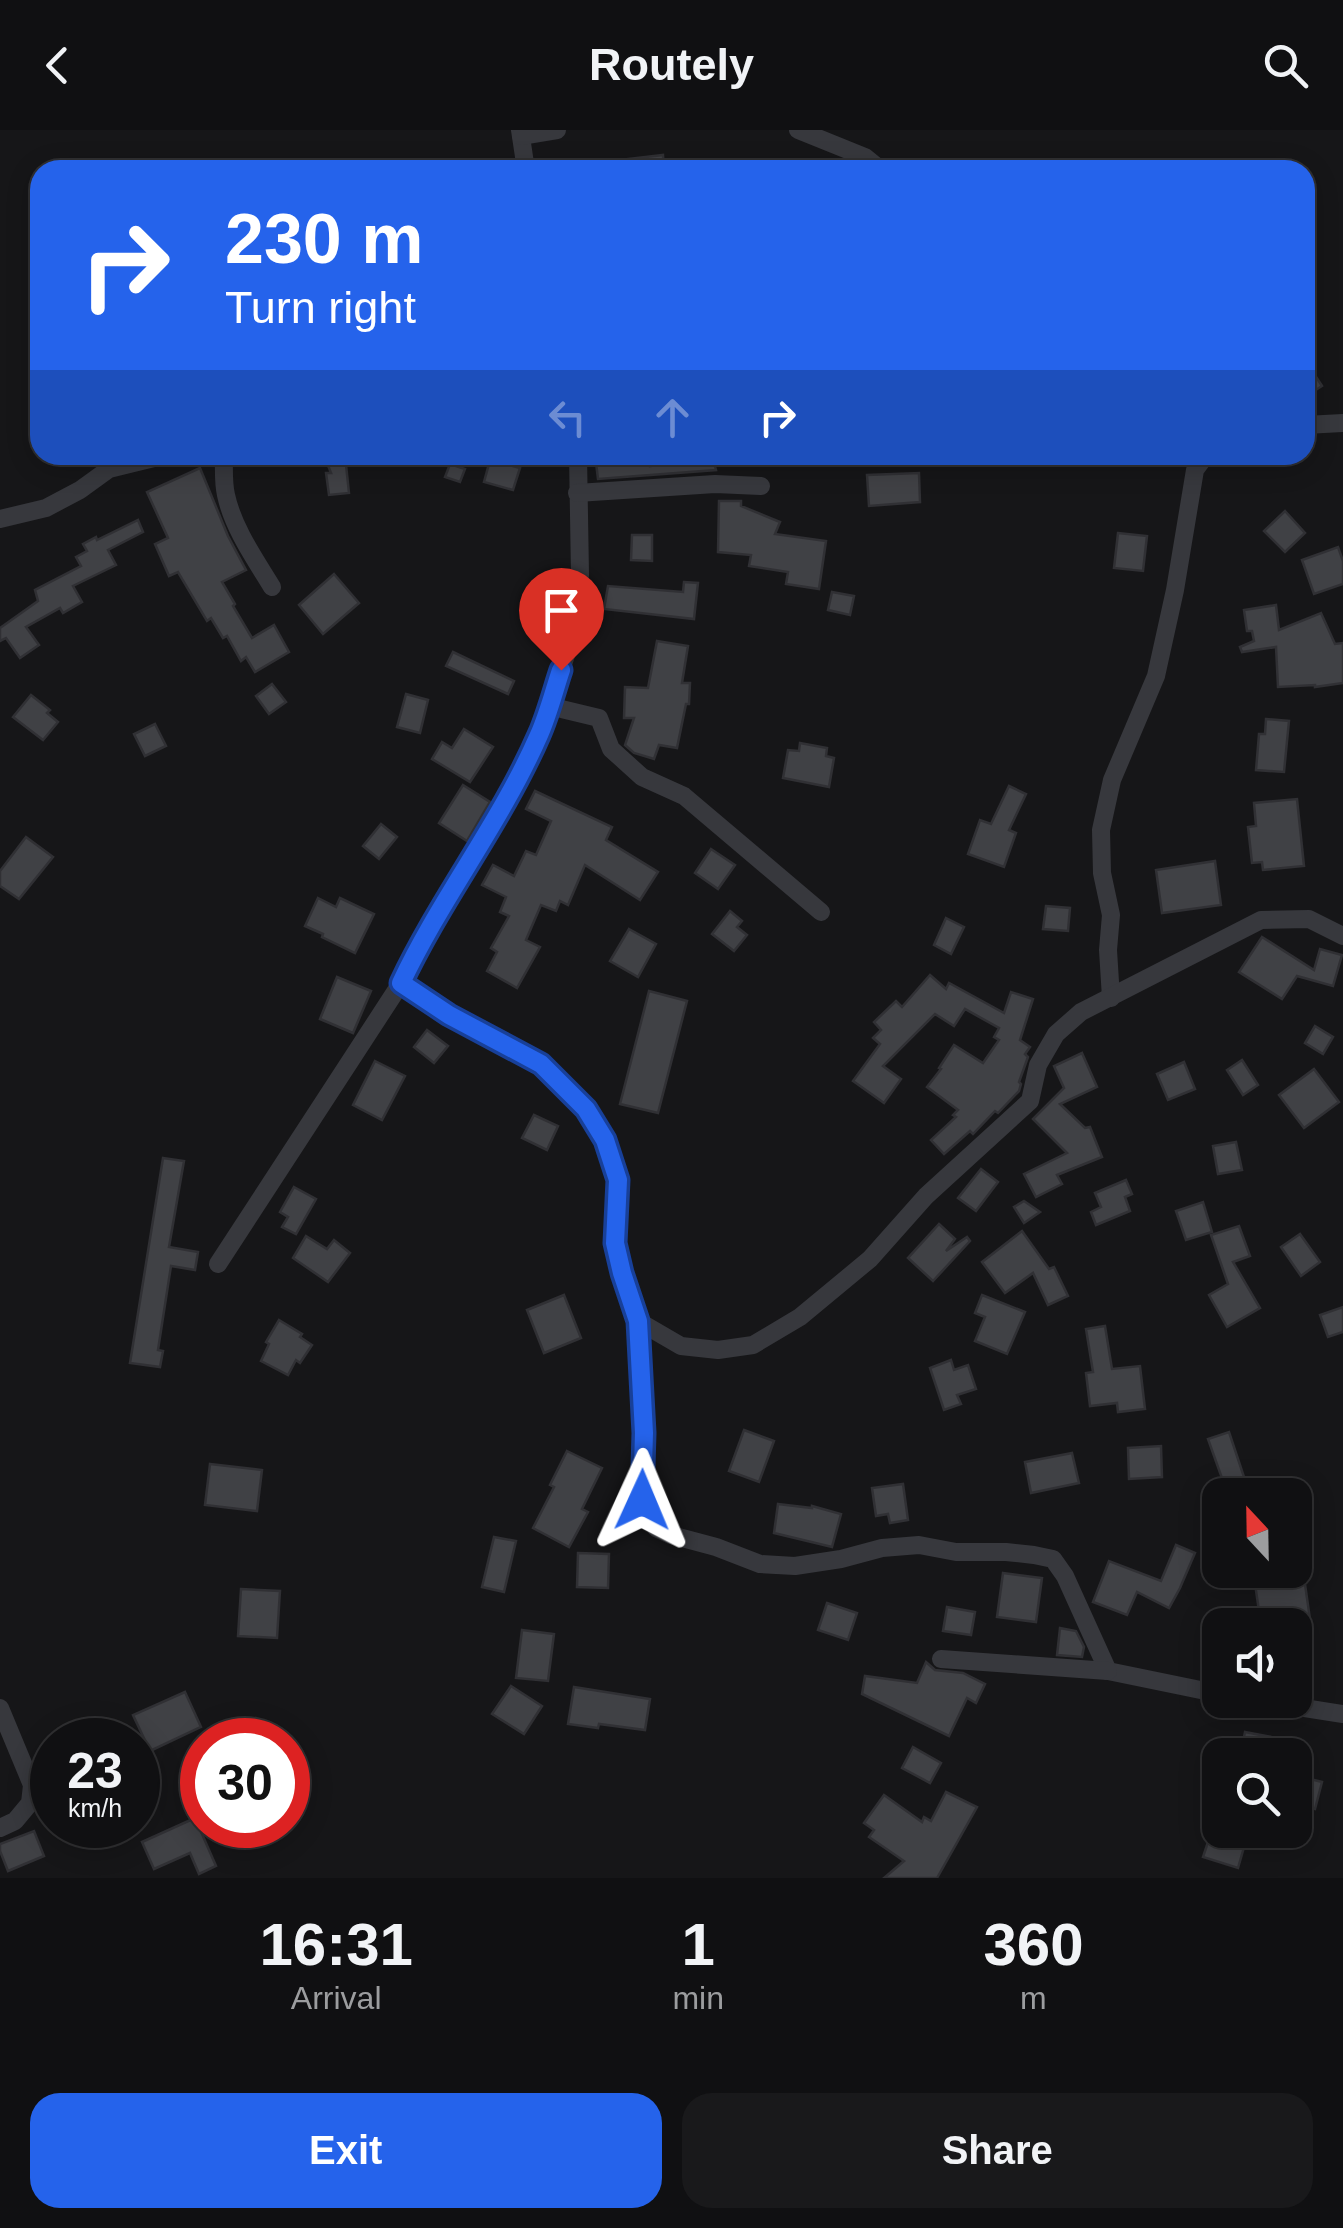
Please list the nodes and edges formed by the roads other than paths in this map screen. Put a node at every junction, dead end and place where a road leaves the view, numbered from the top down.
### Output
1 (557, 130) edge
2 (798, 130) edge
3 (521, 133) edge
4 (525, 160) edge
5 (869, 160) edge
6 (1343, 424) edge
7 (1315, 425) edge
8 (125, 465) edge
9 (225, 465) edge
10 (578, 465) edge
11 (1198, 465) edge
12 (761, 486) dead end
13 (577, 493) junction
14 (0, 519) edge
15 (272, 587) dead end
16 (549, 706) junction
17 (822, 912) dead end
18 (1343, 936) edge
19 (401, 983) junction
20 (1111, 998) junction
21 (218, 1264) dead end
22 (638, 1321) junction
23 (941, 1659) dead end
24 (1108, 1671) junction
25 (1202, 1690) edge
26 (0, 1708) edge
27 (1312, 1709) edge
28 (1343, 1714) edge
29 (0, 1828) edge

1 - 3 street
2 - 5 street
3 - 4 street
6 - 7 street
8 - 14 street
9 - 15 street
10 - 13 street
11 - 20 street
12 - 13 street
13 - 16 street
16 - 17 street
16 - 19 street
18 - 20 street
19 - 21 street
19 - 22 street
20 - 22 street
22 - 24 street
23 - 24 street
24 - 25 street
26 - 29 street
27 - 28 street

